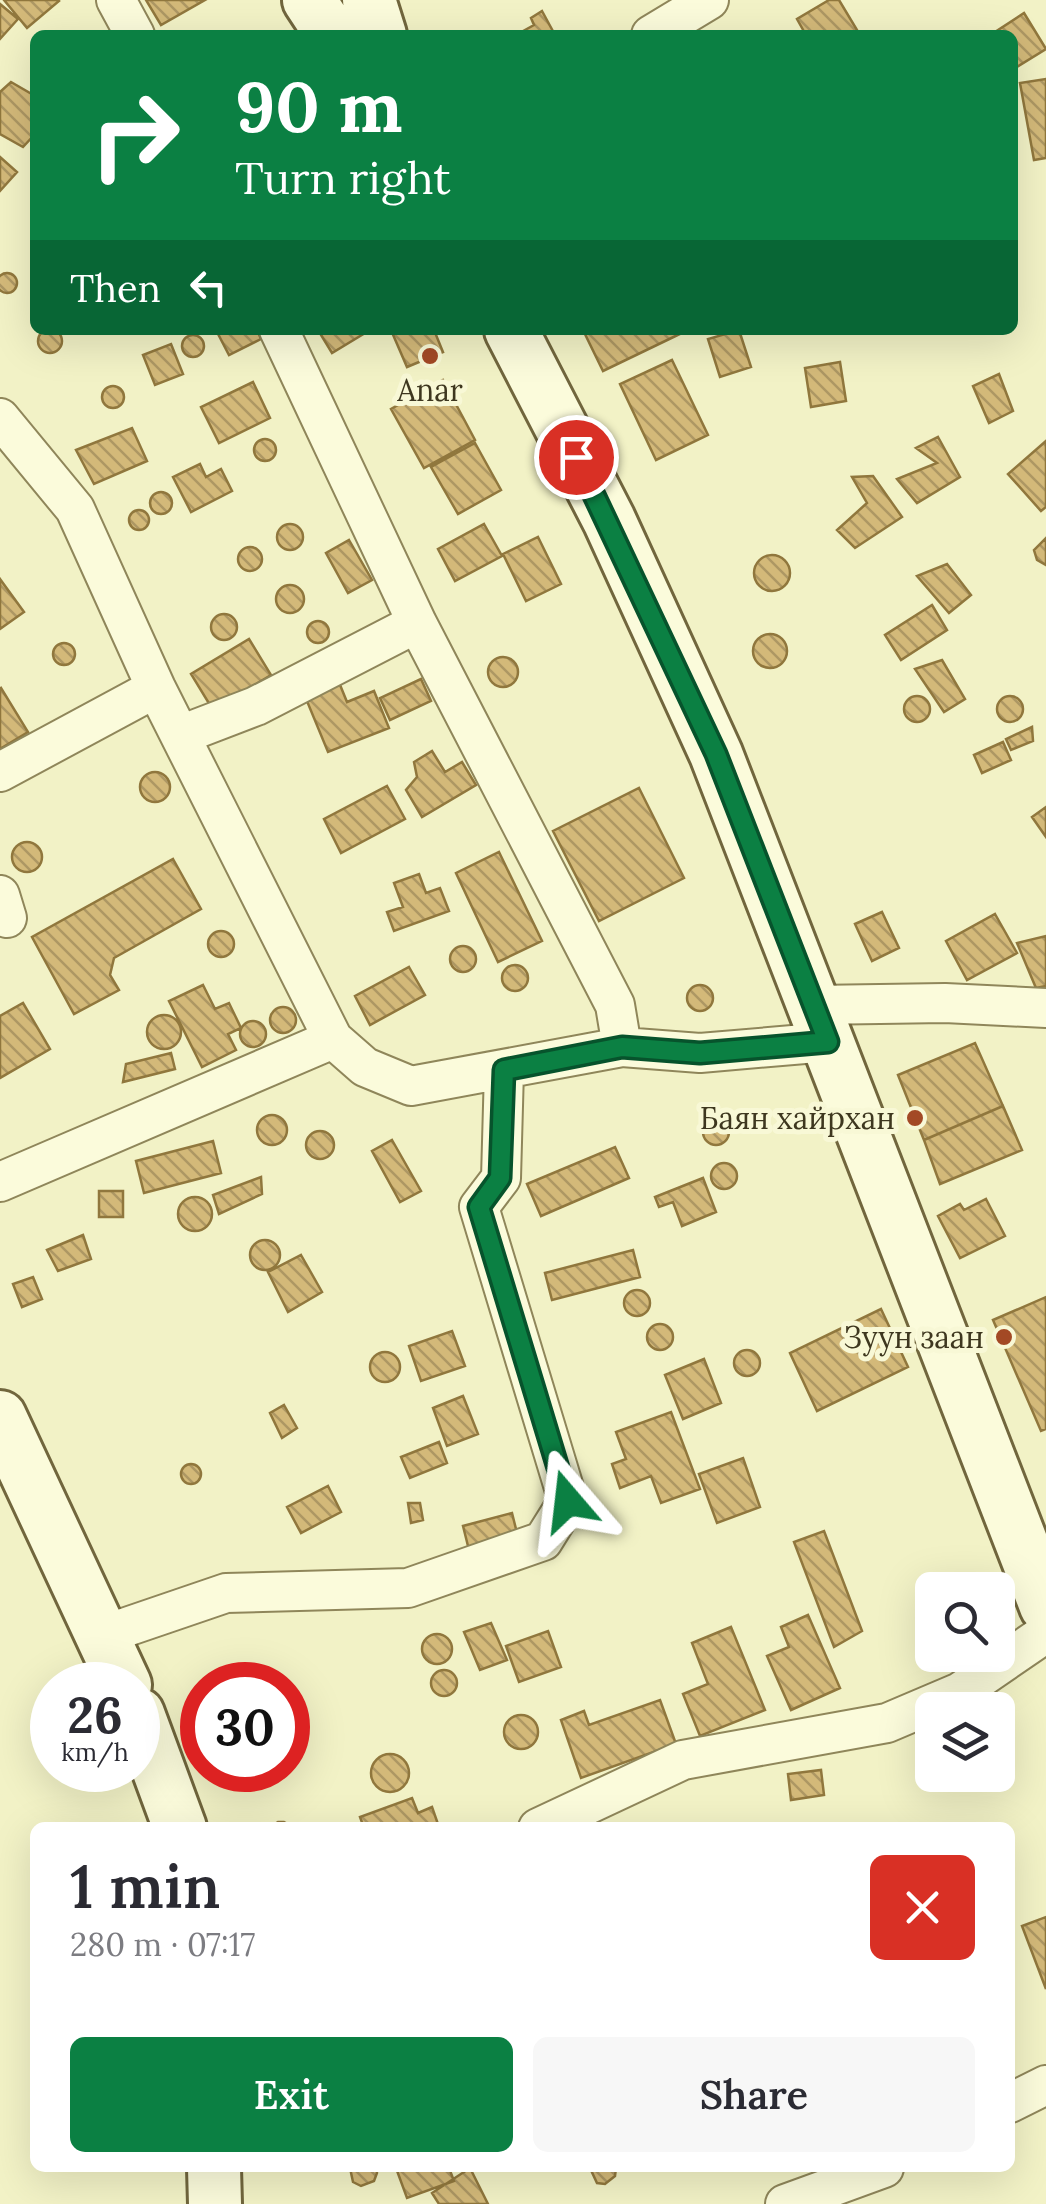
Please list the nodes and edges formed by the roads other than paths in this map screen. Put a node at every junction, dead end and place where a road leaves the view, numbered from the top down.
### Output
1 (116, 0) edge
2 (309, 0) edge
3 (369, 0) edge
4 (709, 0) edge
5 (132, 30) edge
6 (329, 30) edge
7 (378, 30) edge
8 (659, 30) edge
9 (281, 335) edge
10 (515, 335) edge
11 (0, 418) edge
12 (418, 623) junction
13 (156, 688) junction
14 (183, 734) junction
15 (0, 772) edge
16 (1046, 1008) edge
17 (821, 1023) junction
18 (333, 1038) junction
19 (622, 1047) junction
20 (504, 1070) junction
21 (0, 1182) edge
22 (0, 1418) edge
23 (1046, 1606) edge
24 (1046, 1632) edge
25 (103, 1635) junction
26 (115, 1662) edge
27 (160, 1774) edge
28 (178, 1822) edge
29 (551, 1822) edge
30 (1046, 2085) edge
31 (1015, 2100) edge
32 (214, 2172) edge
33 (873, 2172) edge
34 (215, 2204) edge
35 (784, 2204) edge

1 - 5 street
2 - 6 main road
3 - 7 main road
4 - 8 street
9 - 12 street
10 - 17 main road
11 - 13 street
12 - 14 street
12 - 19 street
13 - 14 street
13 - 15 street
14 - 18 street
16 - 17 street
17 - 19 street
17 - 23 main road
18 - 20 street
18 - 21 street
19 - 20 street
20 - 25 street
22 - 25 main road
24 - 29 street
25 - 26 main road
27 - 28 main road
30 - 31 street
32 - 34 main road
33 - 35 street

